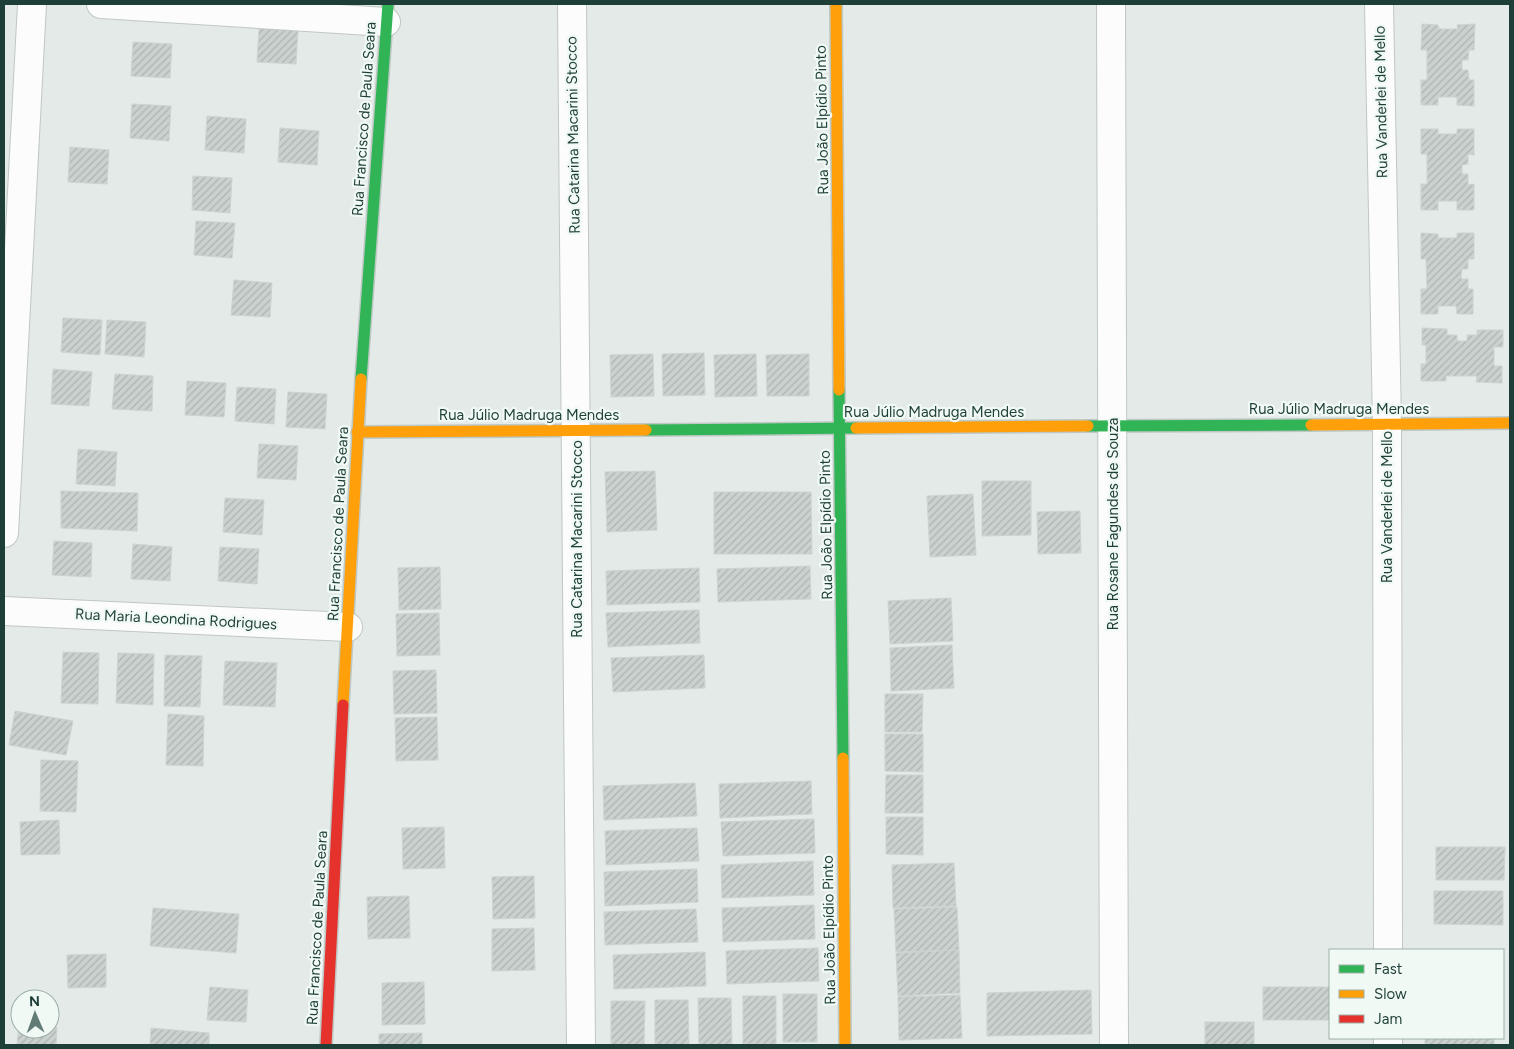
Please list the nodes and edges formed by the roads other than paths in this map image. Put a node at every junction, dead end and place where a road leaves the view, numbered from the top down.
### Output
1 (32, 4) edge
2 (101, 4) edge
3 (572, 4) edge
4 (836, 4) edge
5 (1111, 4) edge
6 (1379, 4) edge
7 (387, 13) edge
8 (1510, 423) edge
9 (1387, 424) junction
10 (1113, 426) junction
11 (840, 428) junction
12 (576, 430) junction
13 (357, 432) junction
14 (4, 533) edge
15 (4, 610) edge
16 (348, 627) junction
17 (1388, 949) edge
18 (326, 1045) edge
19 (581, 1045) edge
20 (845, 1045) edge
21 (1114, 1045) edge

1 - 14 street
2 - 7 street
3 - 12 street, Rua Catarina Macarini Stocco
4 - 11 street, Rua João Elpídio Pinto
5 - 10 street, Rua Rosane Fagundes de Souza
6 - 9 street, Rua Vanderlei de Mello
7 - 13 street, Rua Francisco de Paula Seara
8 - 9 street, Rua Júlio Madruga Mendes
9 - 10 street, Rua Júlio Madruga Mendes
9 - 17 street, Rua Vanderlei de Mello
10 - 11 street, Rua Júlio Madruga Mendes
10 - 21 street, Rua Rosane Fagundes de Souza
11 - 12 street, Rua Júlio Madruga Mendes
11 - 20 street, Rua João Elpídio Pinto
12 - 13 street, Rua Júlio Madruga Mendes
12 - 19 street, Rua Catarina Macarini Stocco
13 - 16 street, Rua Francisco de Paula Seara
15 - 16 street, Rua Maria Leondina Rodrigues
16 - 18 street, Rua Francisco de Paula Seara

